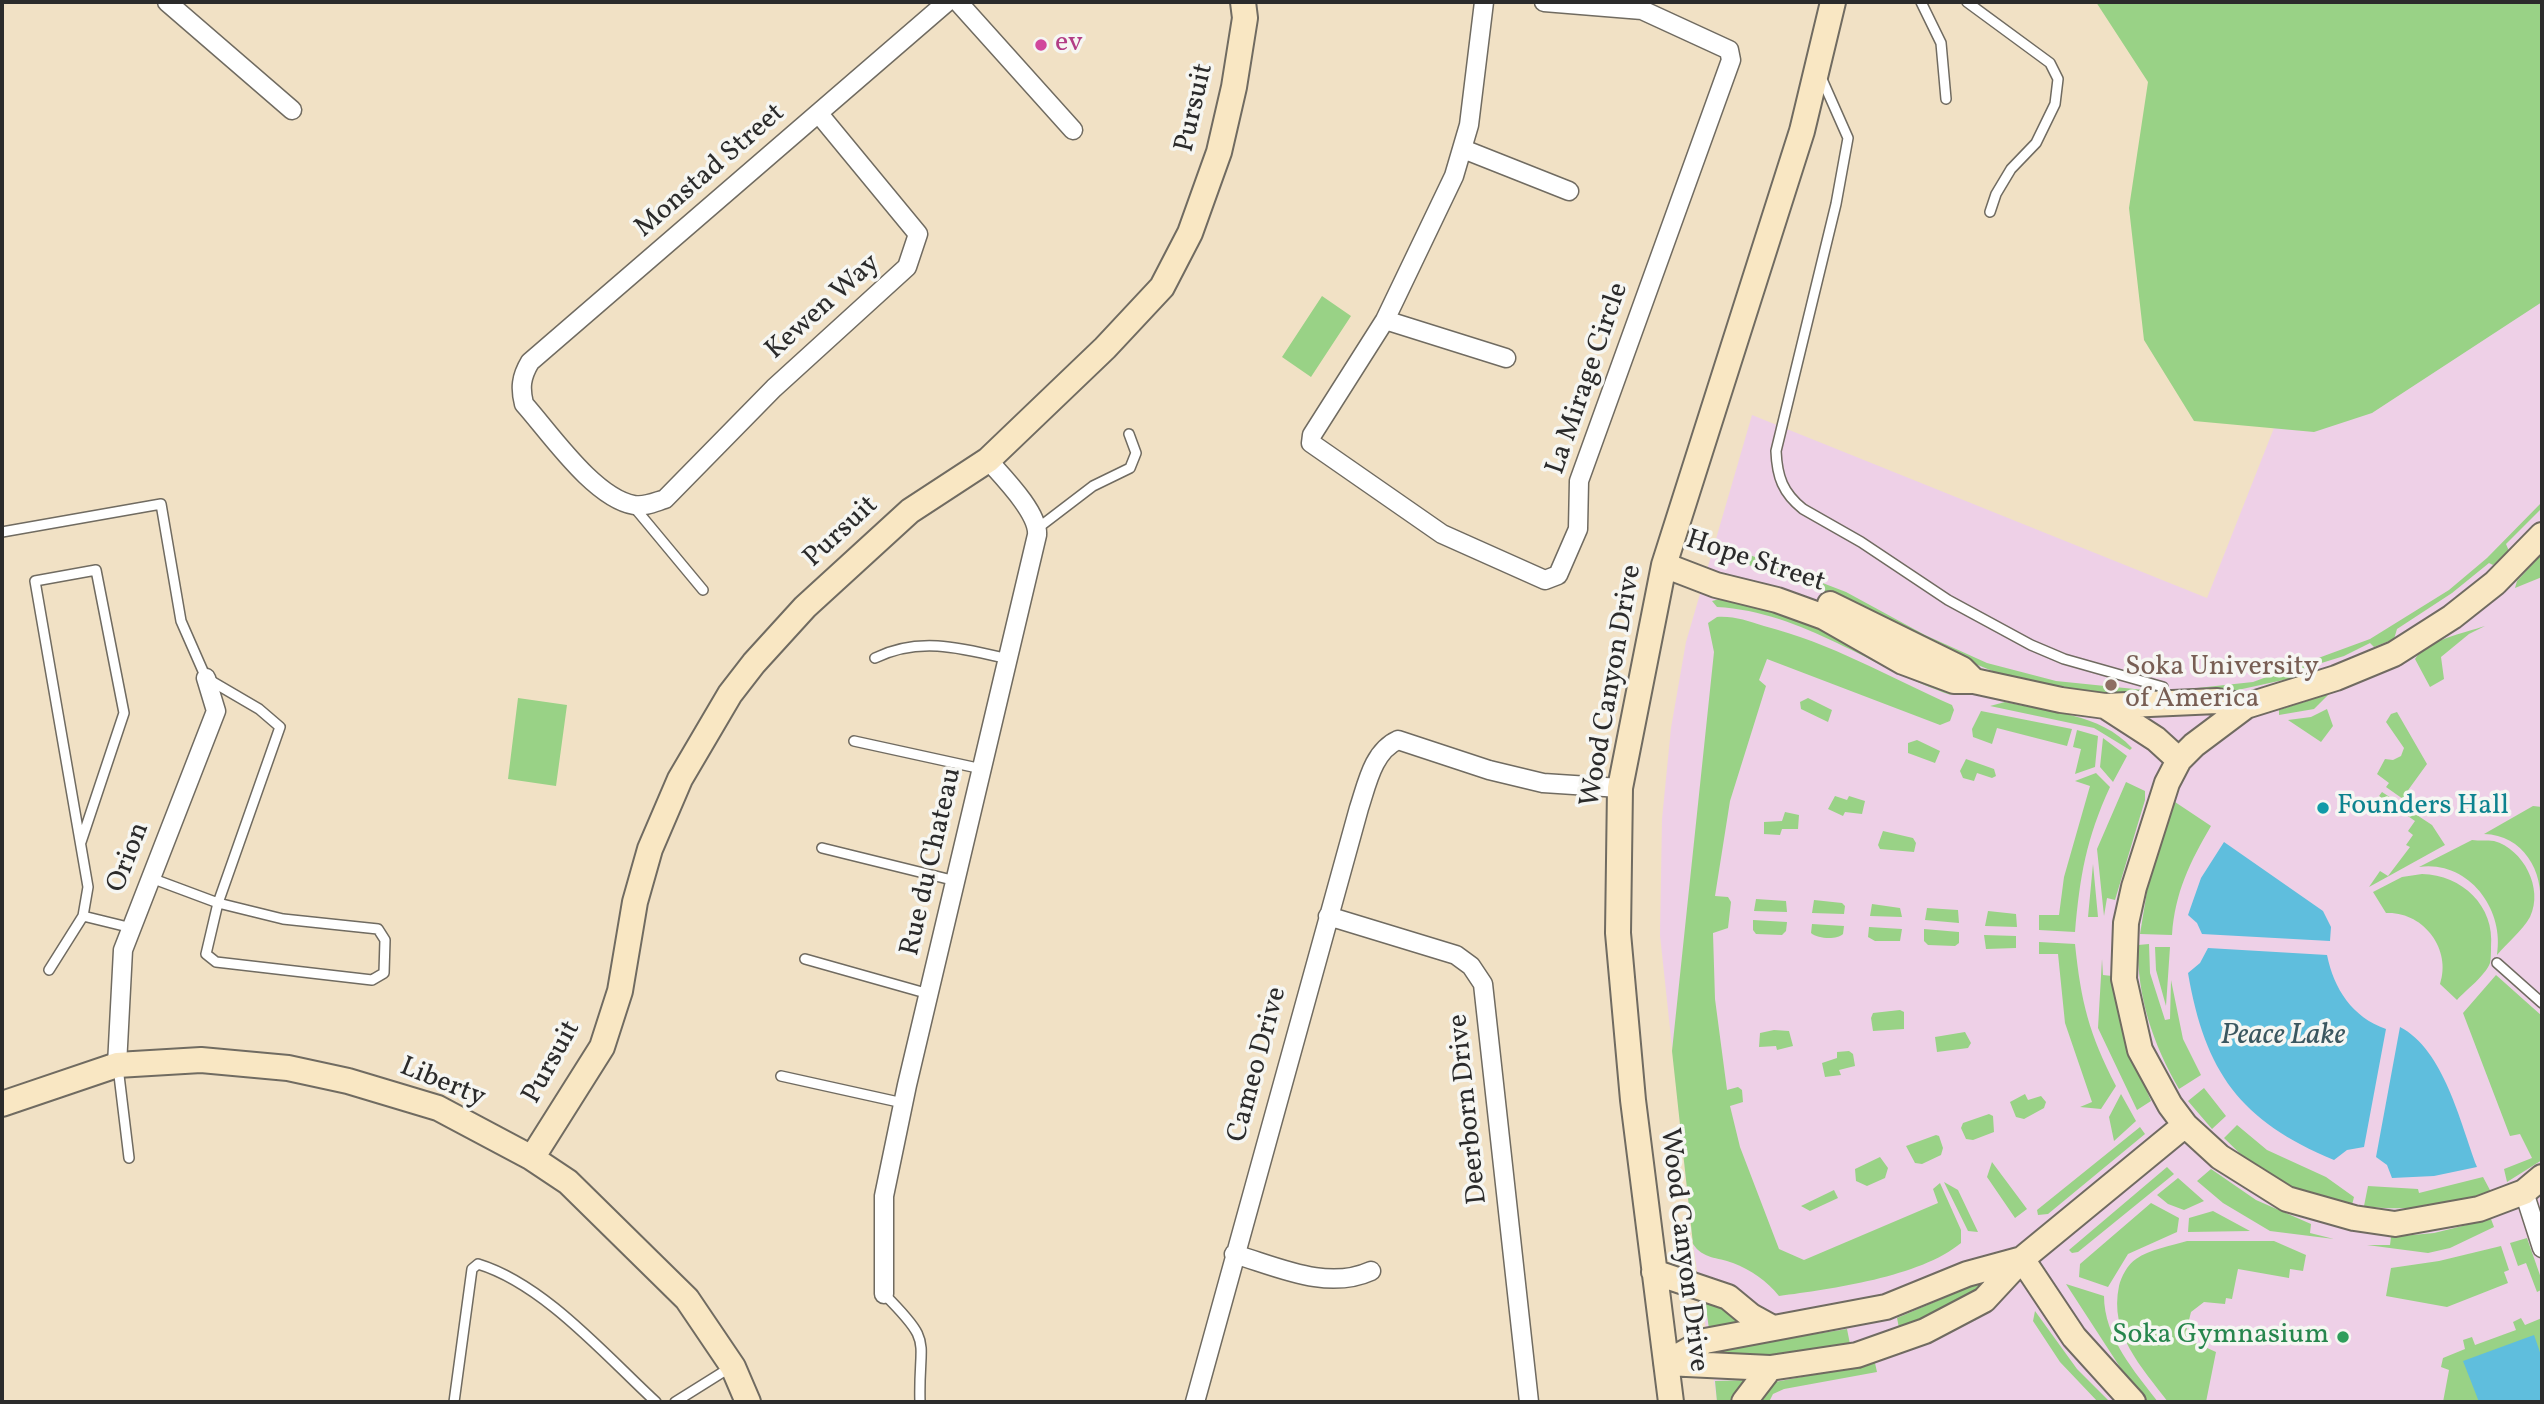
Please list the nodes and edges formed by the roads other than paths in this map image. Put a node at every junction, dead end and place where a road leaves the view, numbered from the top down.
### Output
1 (167, 2) edge
2 (947, 2) edge
3 (958, 2) edge
4 (1243, 2) edge
5 (1484, 2) edge
6 (1544, 2) edge
7 (1833, 2) edge
8 (1921, 2) edge
9 (1967, 2) edge
10 (1643, 6) edge
11 (1818, 69) junction
12 (1946, 99) dead end
13 (292, 110) dead end
14 (819, 114) junction
15 (1073, 130) dead end
16 (1463, 149) junction
17 (1569, 191) dead end
18 (1990, 212) dead end
19 (1385, 320) junction
20 (1506, 358) dead end
21 (1129, 434) dead end
22 (988, 460) junction
23 (633, 505) junction
24 (1038, 528) junction
25 (2, 532) edge
26 (2542, 535) edge
27 (1664, 565) junction
28 (703, 590) dead end
29 (875, 658) dead end
30 (1008, 659) junction
31 (206, 678) junction
32 (2162, 696) junction
33 (2105, 706) junction
34 (2246, 706) junction
35 (854, 741) dead end
36 (2179, 760) junction
37 (982, 769) junction
38 (1619, 788) junction
39 (81, 842) junction
40 (822, 848) dead end
41 (151, 878) junction
42 (956, 881) junction
43 (218, 903) junction
44 (83, 916) junction
45 (1328, 916) junction
46 (132, 928) junction
47 (805, 959) dead end
48 (2497, 963) dead end
49 (49, 970) dead end
50 (929, 994) junction
51 (2542, 1003) edge
52 (117, 1065) junction
53 (781, 1076) dead end
54 (903, 1103) junction
55 (2, 1104) edge
56 (2185, 1125) junction
57 (129, 1158) dead end
58 (532, 1158) junction
59 (2533, 1184) edge
60 (2542, 1248) edge
61 (1234, 1254) junction
62 (2022, 1259) junction
63 (1371, 1271) dead end
64 (1654, 1272) junction
65 (884, 1294) joint
66 (1772, 1327) junction
67 (1666, 1363) junction
68 (733, 1367) junction
69 (1770, 1368) junction
70 (454, 1402) edge
71 (656, 1402) edge
72 (675, 1402) edge
73 (748, 1402) edge
74 (920, 1402) edge
75 (1195, 1402) edge
76 (1529, 1402) edge
77 (1671, 1402) edge
78 (1744, 1402) edge
79 (2133, 1402) edge

1 - 13 street
2 - 14 street, Monstad Street
3 - 15 street
4 - 22 street, Pursuit
5 - 16 street, La Mirage Circle
6 - 10 street
7 - 11 street, Wood Canyon Drive
8 - 12 lane
9 - 18 lane
10 - 19 street, La Mirage Circle
11 - 27 street, Wood Canyon Drive
11 - 32 lane
14 - 23 street, Kewen Way
14 - 23 street, Monstad Street
16 - 17 street
16 - 19 street, La Mirage Circle
19 - 20 street
21 - 24 lane
22 - 24 street
22 - 58 street, Pursuit
23 - 28 lane
24 - 30 street, Rue du Chateau
25 - 31 lane
26 - 34 street
27 - 33 street, Hope Street
27 - 38 street, Wood Canyon Drive
29 - 30 lane
30 - 37 street, Rue du Chateau
31 - 41 street, Orion
31 - 43 lane
32 - 33 street
32 - 34 street
33 - 36 street, Hope Street
34 - 36 street
35 - 37 lane
36 - 56 street
37 - 42 street, Rue du Chateau
38 - 45 street, Cameo Drive
38 - 64 street, Wood Canyon Drive
39 - 39 lane
39 - 44 lane
40 - 42 lane
41 - 43 lane
41 - 46 street, Orion
42 - 50 street, Rue du Chateau
43 - 43 lane
44 - 46 lane
44 - 49 lane
45 - 61 street, Cameo Drive
45 - 76 street, Deerborn Drive
46 - 52 street, Orion
47 - 50 lane
48 - 51 lane
50 - 54 street, Rue du Chateau
52 - 55 street, Liberty
52 - 57 lane
52 - 58 street, Liberty
53 - 54 lane
54 - 65 street, Rue du Chateau
56 - 59 street
56 - 62 street
58 - 68 street, Liberty
59 - 60 street
61 - 63 street
61 - 75 street, Cameo Drive
62 - 66 street
62 - 69 street
62 - 79 street
64 - 66 street
64 - 67 street, Wood Canyon Drive
65 - 74 lane
66 - 67 street
67 - 69 street
67 - 77 street, Wood Canyon Drive
68 - 72 lane
68 - 73 street, Liberty
69 - 78 street
70 - 71 lane

